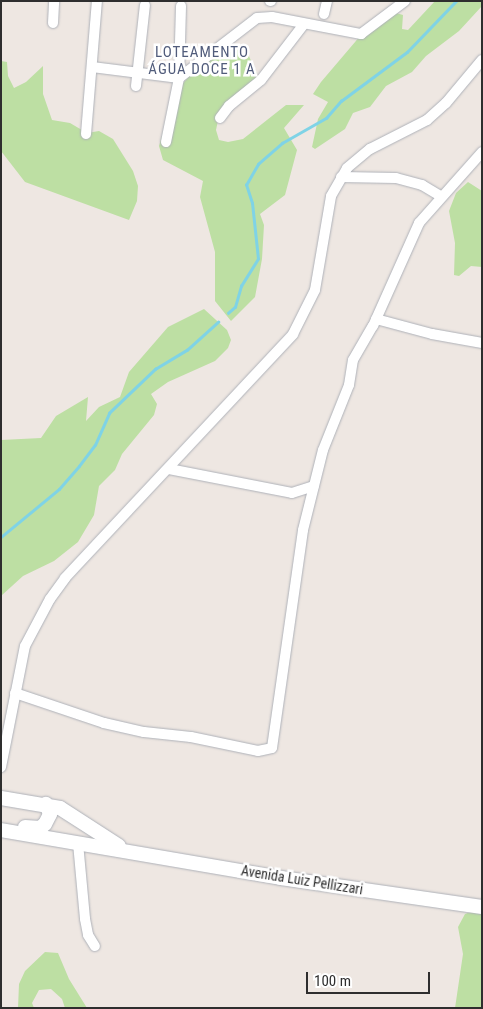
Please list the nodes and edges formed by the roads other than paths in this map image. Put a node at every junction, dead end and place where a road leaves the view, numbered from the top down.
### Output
1 (54, 1) edge
2 (97, 1) edge
3 (327, 1) edge
4 (406, 1) edge
5 (145, 5) dead end
6 (181, 6) dead end
7 (324, 14) dead end
8 (53, 23) dead end
9 (304, 24) junction
10 (482, 60) edge
11 (92, 67) junction
12 (137, 73) junction
13 (179, 78) junction
14 (136, 86) dead end
15 (220, 118) dead end
16 (86, 134) dead end
17 (166, 142) dead end
18 (482, 152) edge
19 (341, 177) junction
20 (440, 196) junction
21 (376, 319) junction
22 (482, 343) edge
23 (169, 469) junction
24 (314, 486) junction
25 (15, 693) junction
26 (1, 767) edge
27 (1, 798) edge
28 (46, 804) junction
29 (7, 831) edge
30 (78, 843) junction
31 (123, 850) junction
32 (482, 907) edge
33 (95, 946) dead end

1 - 8 street
2 - 11 street
3 - 7 street
4 - 9 street
5 - 12 street
6 - 13 street
9 - 13 street
9 - 15 street
10 - 19 street
11 - 12 street
11 - 16 street
12 - 13 street
12 - 14 street
13 - 17 street
18 - 20 street
19 - 20 street
19 - 23 street
20 - 21 street
21 - 22 street
21 - 24 street
23 - 24 street
23 - 25 street
24 - 25 street
25 - 26 street
27 - 28 main road, Avenida Luiz Pellizzari
28 - 29 main road
28 - 31 main road, Avenida Luiz Pellizzari
29 - 30 main road, Avenida Luiz Pellizzari
30 - 31 main road, Avenida Luiz Pellizzari
30 - 33 street
31 - 32 main road, Avenida Luiz Pellizzari

